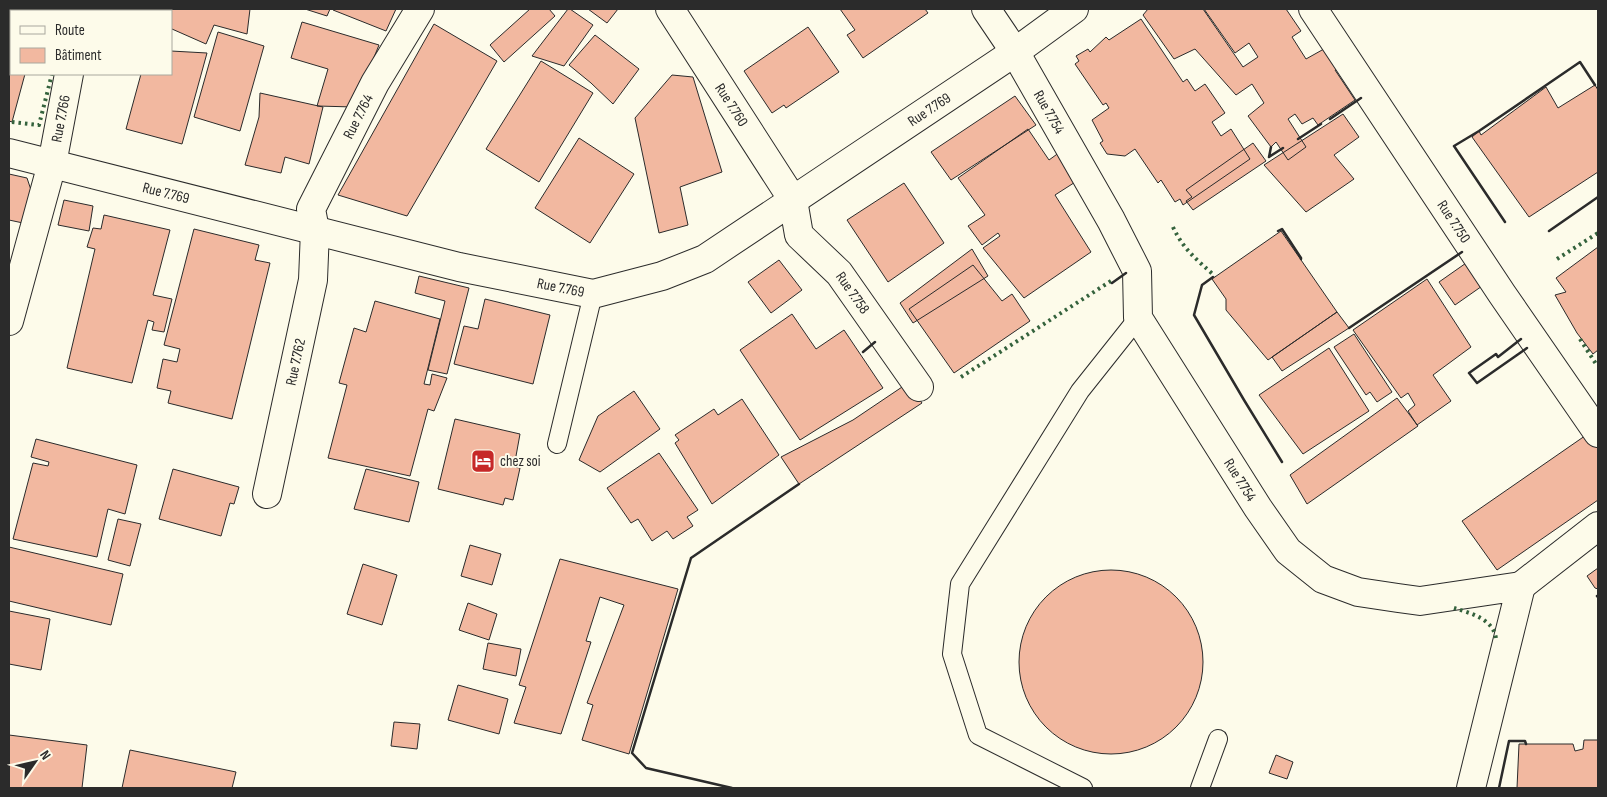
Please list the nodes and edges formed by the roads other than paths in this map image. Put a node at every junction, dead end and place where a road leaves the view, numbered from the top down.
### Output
1 (420, 9) edge
2 (670, 9) edge
3 (986, 9) edge
4 (1074, 9) edge
5 (1313, 9) edge
6 (1016, 52) junction
7 (69, 75) edge
8 (9, 153) edge
9 (52, 164) junction
10 (793, 200) junction
11 (314, 230) junction
12 (593, 294) junction
13 (1138, 318) junction
14 (9, 321) edge
15 (918, 387) dead end
16 (1598, 433) edge
17 (558, 444) dead end
18 (267, 494) dead end
19 (1598, 526) edge
20 (1521, 586) junction
21 (1218, 739) dead end
22 (1083, 788) edge
23 (1200, 788) edge
24 (1470, 788) edge

1 - 11 street, Rue 7.764
2 - 10 street, Rue 7.760
3 - 6 street, Rue 7.754
4 - 6 street, Rue 7.769
5 - 16 street, Rue 7.750
6 - 10 street, Rue 7.769
6 - 13 street, Rue 7.754
7 - 9 street, Rue 7.766
8 - 9 street, Rue 7.769
9 - 11 street, Rue 7.769
9 - 14 street, Rue 7.766
10 - 12 street, Rue 7.769
10 - 15 street, Rue 7.758
11 - 12 street, Rue 7.769
11 - 18 street, Rue 7.762
12 - 17 lane
13 - 20 street, Rue 7.754
13 - 22 lane
19 - 20 street
20 - 24 street
21 - 23 lane

